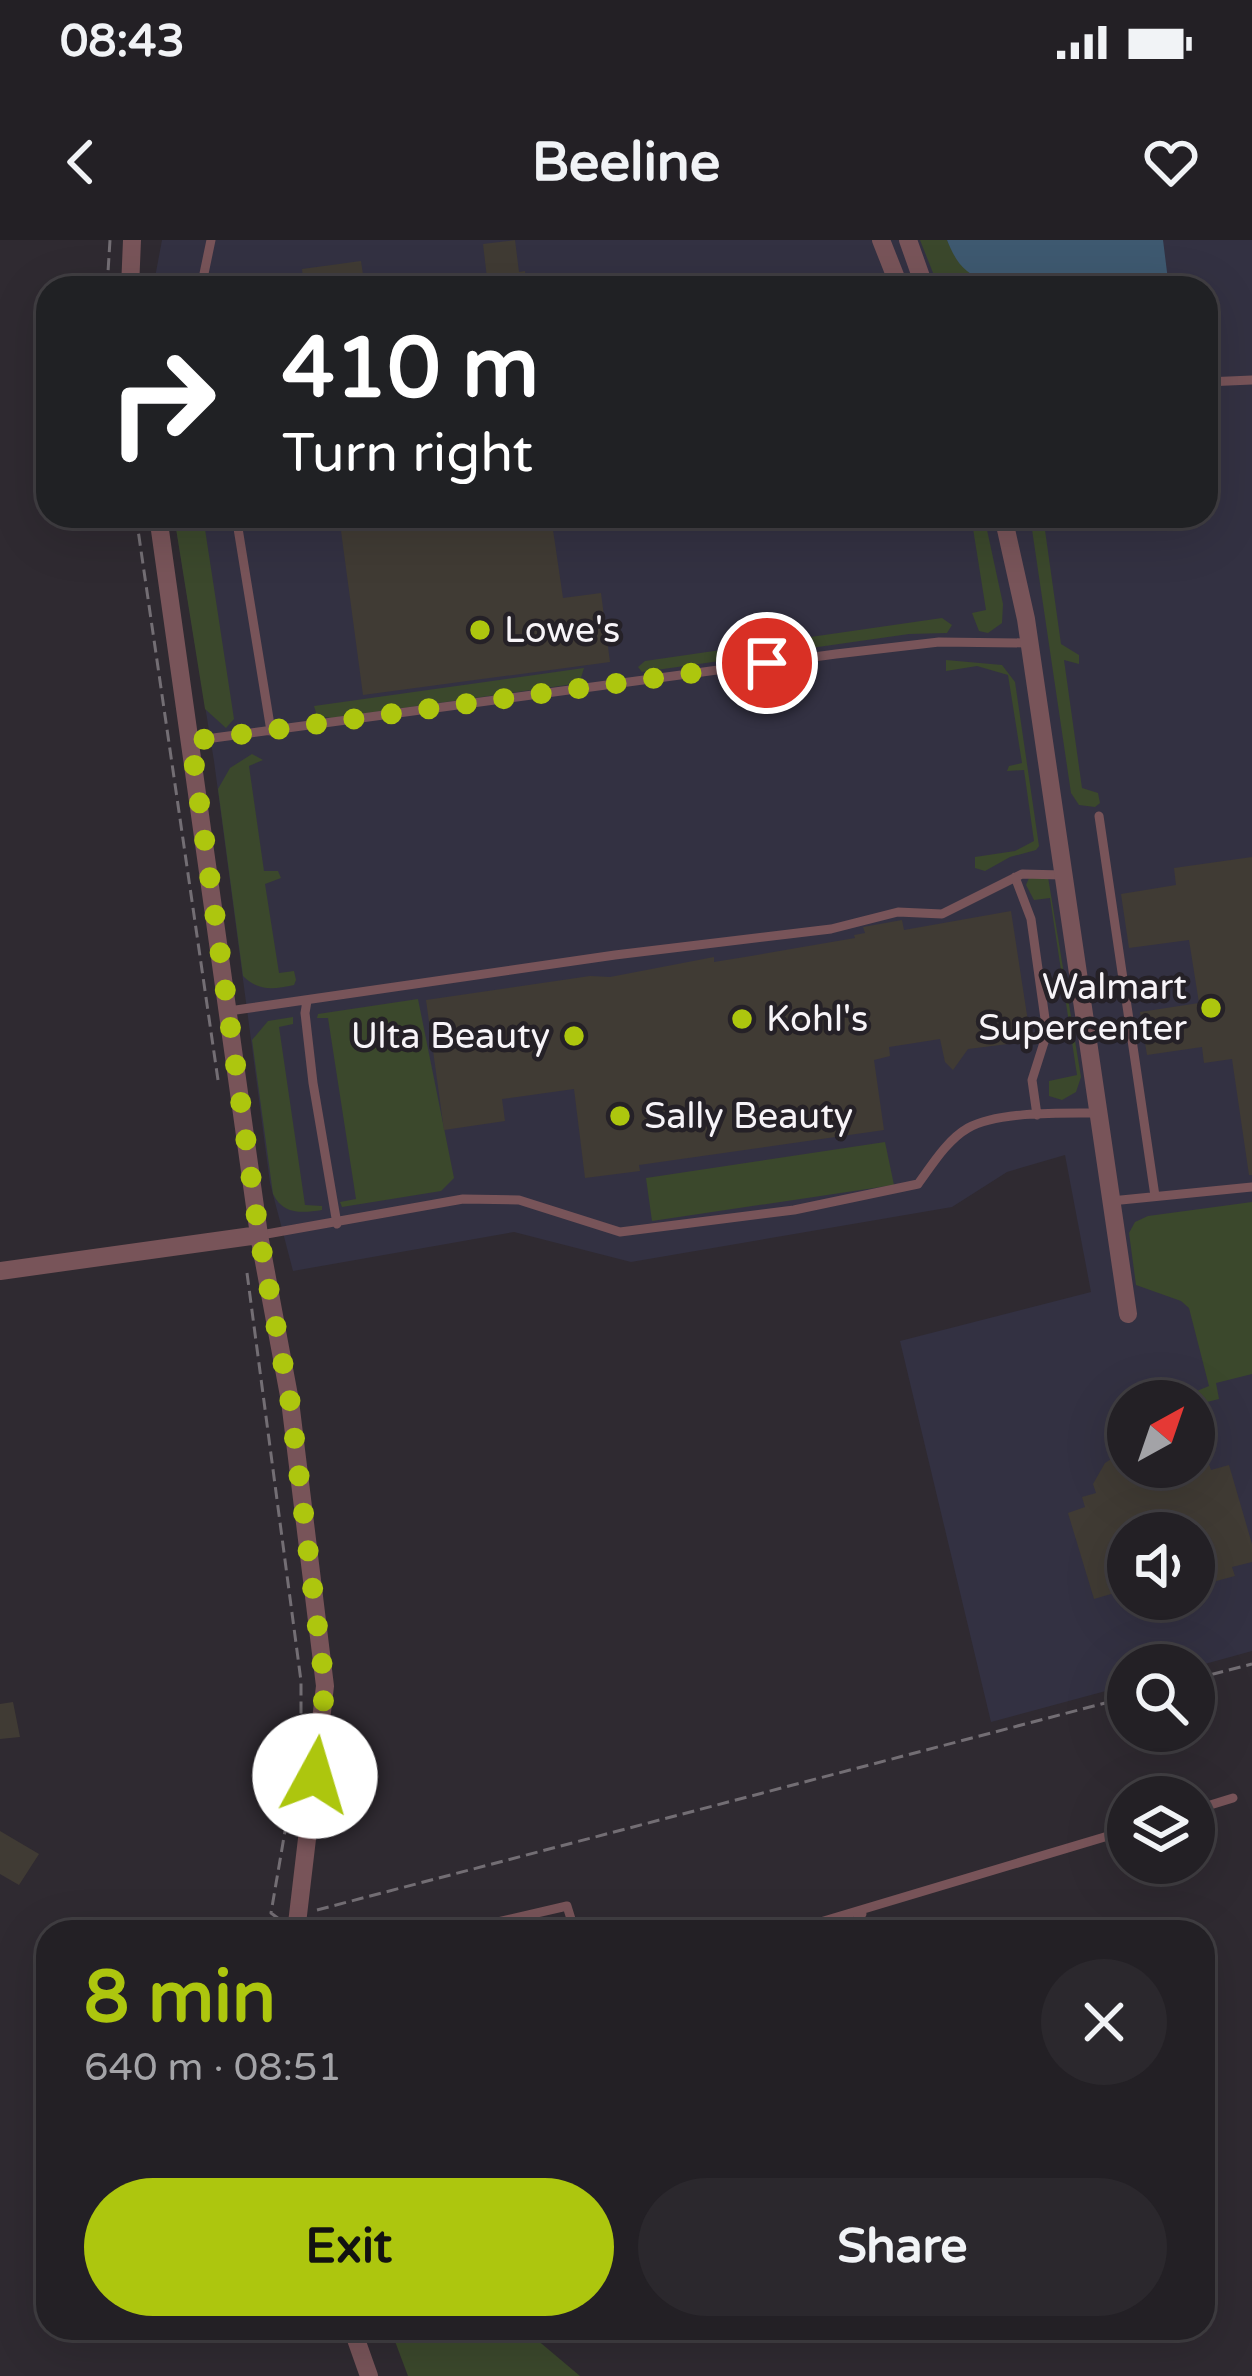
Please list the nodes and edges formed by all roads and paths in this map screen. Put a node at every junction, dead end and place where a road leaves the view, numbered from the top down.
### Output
1 (110, 240) edge
2 (133, 240) edge
3 (211, 240) edge
4 (881, 240) edge
5 (908, 240) edge
6 (108, 276) edge
7 (131, 276) edge
8 (204, 276) edge
9 (895, 276) edge
10 (922, 276) edge
11 (1252, 380) edge
12 (1218, 381) edge
13 (138, 528) edge
14 (160, 528) edge
15 (238, 528) edge
16 (1005, 528) edge
17 (1029, 643) junction
18 (271, 731) junction
19 (191, 741) junction
20 (1099, 816) dead end
21 (1063, 875) junction
22 (1015, 877) junction
23 (307, 1001) junction
24 (229, 1011) junction
25 (219, 1089) dead end
26 (1098, 1113) junction
27 (1037, 1115) junction
28 (1252, 1186) edge
29 (1155, 1196) junction
30 (1112, 1201) junction
31 (337, 1224) junction
32 (259, 1235) junction
33 (246, 1269) dead end
34 (0, 1271) edge
35 (1128, 1314) dead end
36 (1252, 1664) edge
37 (1215, 1674) edge
38 (1107, 1703) edge
39 (1233, 1798) dead end
40 (1215, 1804) edge
41 (1107, 1837) edge
42 (312, 1912) dead end
43 (864, 1912) junction
44 (277, 1919) dead end
45 (297, 1920) edge
46 (506, 1920) edge
47 (571, 1920) edge
48 (833, 1920) edge
49 (857, 1920) edge
50 (356, 2340) edge
51 (368, 2376) edge

1 - 6 path
2 - 7 street
3 - 8 lane
4 - 9 street
5 - 10 street
11 - 12 lane
13 - 25 path
14 - 19 street
15 - 18 lane
16 - 17 street
17 - 18 lane
17 - 21 street
18 - 19 lane
19 - 24 street
20 - 29 lane
21 - 22 lane
21 - 26 street
22 - 23 lane
22 - 27 lane
23 - 24 lane
23 - 31 lane
24 - 32 street
26 - 27 lane
26 - 30 street
27 - 31 lane
28 - 29 lane
29 - 30 lane
30 - 35 street
31 - 32 lane
32 - 34 street
32 - 45 street
33 - 44 path
36 - 37 path
38 - 42 path
39 - 40 lane
41 - 43 lane
43 - 48 lane
43 - 49 lane
46 - 47 lane
50 - 51 street

